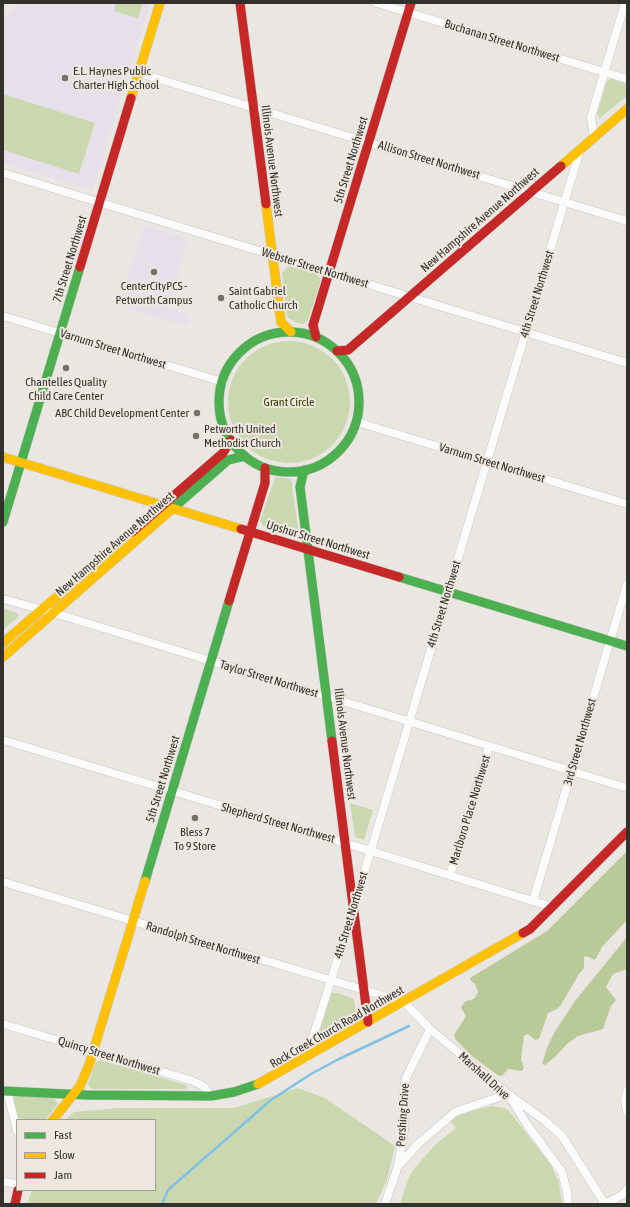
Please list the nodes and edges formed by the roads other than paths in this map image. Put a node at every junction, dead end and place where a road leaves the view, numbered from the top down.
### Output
1 (160, 3) edge
2 (240, 3) edge
3 (377, 3) edge
4 (411, 3) edge
5 (625, 3) edge
6 (408, 12) junction
7 (604, 72) junction
8 (139, 73) junction
9 (627, 79) edge
10 (253, 108) junction
11 (627, 109) edge
12 (594, 137) junction
13 (369, 142) junction
14 (580, 150) junction
15 (3, 173) edge
16 (532, 191) junction
17 (565, 202) junction
18 (100, 203) junction
19 (627, 221) edge
20 (272, 255) junction
21 (329, 272) junction
22 (410, 296) junction
23 (3, 316) edge
24 (281, 322) junction
25 (313, 325) junction
26 (291, 332) junction
27 (526, 332) junction
28 (60, 333) junction
29 (273, 334) junction
30 (303, 334) junction
31 (316, 338) junction
32 (348, 350) junction
33 (337, 351) junction
34 (347, 362) junction
35 (627, 363) edge
36 (223, 382) junction
37 (357, 422) junction
38 (231, 440) junction
39 (245, 456) junction
40 (3, 457) edge
41 (21, 462) junction
42 (487, 462) junction
43 (265, 468) junction
44 (304, 470) junction
45 (163, 504) junction
46 (627, 504) edge
47 (175, 508) junction
48 (3, 522) edge
49 (251, 532) junction
50 (308, 549) junction
51 (627, 584) edge
52 (448, 591) junction
53 (3, 599) edge
54 (42, 609) junction
55 (54, 613) junction
56 (610, 640) junction
57 (3, 643) edge
58 (627, 646) edge
59 (3, 657) edge
60 (211, 661) junction
61 (327, 696) junction
62 (409, 721) junction
63 (3, 740) edge
64 (489, 746) junction
65 (571, 771) junction
66 (627, 788) edge
67 (172, 791) junction
68 (627, 832) edge
69 (345, 843) junction
70 (370, 851) junction
71 (450, 875) junction
72 (3, 882) edge
73 (533, 901) junction
74 (354, 907) junction
75 (552, 907) junction
76 (132, 921) junction
77 (330, 981) junction
78 (364, 991) junction
79 (404, 1002) junction
80 (368, 1022) junction
81 (3, 1024) edge
82 (430, 1029) junction
83 (93, 1051) junction
84 (306, 1058) junction
85 (5, 1091) edge
86 (627, 1091) edge
87 (74, 1094) junction
88 (508, 1094) junction
89 (211, 1096) junction
90 (627, 1111) edge
91 (54, 1119) edge
92 (16, 1128) edge
93 (398, 1166) junction
94 (3, 1182) edge
95 (16, 1184) edge
96 (627, 1189) edge
97 (18, 1191) edge
98 (15, 1204) edge
99 (385, 1204) edge
100 (568, 1204) edge
101 (605, 1204) edge

1 - 8 street, 7th Street Northwest
2 - 10 street, Illinois Avenue Northwest
3 - 6 street, Buchanan Street Northwest
4 - 6 street, 5th Street Northwest
5 - 7 street
6 - 7 street, Buchanan Street Northwest
6 - 13 street, 5th Street Northwest
7 - 9 street, Buchanan Street Northwest
7 - 12 street
8 - 10 street, Allison Street Northwest
8 - 18 street, 7th Street Northwest
10 - 13 street, Allison Street Northwest
10 - 20 street, Illinois Avenue Northwest
11 - 12 street, New Hampshire Avenue Northwest
12 - 14 street, New Hampshire Avenue Northwest
13 - 16 street, Allison Street Northwest
13 - 21 street, 5th Street Northwest
14 - 16 street, New Hampshire Avenue Northwest
14 - 17 street, 4th Street Northwest
15 - 18 street, Webster Street Northwest
16 - 17 street, Allison Street Northwest
16 - 22 street, New Hampshire Avenue Northwest
17 - 19 street, Allison Street Northwest
17 - 27 street, 4th Street Northwest
18 - 20 street, Webster Street Northwest
18 - 28 street, 7th Street Northwest
20 - 21 street, Webster Street Northwest
20 - 24 street, Illinois Avenue Northwest
21 - 22 street, Webster Street Northwest
21 - 25 street, 5th Street Northwest
22 - 27 street, Webster Street Northwest
22 - 32 street, New Hampshire Avenue Northwest
23 - 28 street, Varnum Street Northwest
24 - 26 street
24 - 29 street
25 - 30 street
25 - 31 street, 5th Street Northwest
26 - 29 street
26 - 30 street
27 - 35 street, Webster Street Northwest
27 - 42 street, 4th Street Northwest
28 - 36 street, Varnum Street Northwest
28 - 41 street, 7th Street Northwest
29 - 36 street
30 - 31 street
31 - 33 street
32 - 33 street
32 - 34 street
33 - 34 street
34 - 37 street
36 - 38 street
37 - 42 street, Varnum Street Northwest
37 - 44 street
38 - 39 street
38 - 45 street, New Hampshire Avenue Northwest
39 - 43 street
39 - 47 street, New Hampshire Avenue Northwest
40 - 41 street, Upshur Street Northwest
41 - 45 street, Upshur Street Northwest
41 - 48 street, 7th Street Northwest
42 - 46 street, Varnum Street Northwest
42 - 52 street, 4th Street Northwest
43 - 44 street
43 - 49 street, 5th Street Northwest
44 - 50 street, Illinois Avenue Northwest
45 - 47 street, Upshur Street Northwest
45 - 54 street, New Hampshire Avenue Northwest
47 - 49 street, Upshur Street Northwest
47 - 55 street, New Hampshire Avenue Northwest
49 - 50 street, Upshur Street Northwest
49 - 60 street, 5th Street Northwest
50 - 52 street, Upshur Street Northwest
50 - 61 street, Illinois Avenue Northwest
51 - 56 street, 3rd Street Northwest
52 - 56 street, Upshur Street Northwest
52 - 62 street, 4th Street Northwest
53 - 54 street, Taylor Street Northwest
54 - 55 street, Taylor Street Northwest
54 - 57 street, New Hampshire Avenue Northwest
55 - 59 street, New Hampshire Avenue Northwest
55 - 60 street, Taylor Street Northwest
56 - 58 street, Upshur Street Northwest
56 - 65 street, 3rd Street Northwest
60 - 61 street, Taylor Street Northwest
60 - 67 street, 5th Street Northwest
61 - 62 street, Taylor Street Northwest
61 - 69 street, Illinois Avenue Northwest
62 - 64 street, Taylor Street Northwest
62 - 70 street, 4th Street Northwest
63 - 67 street, Shepherd Street Northwest
64 - 65 street, Taylor Street Northwest
64 - 71 street, Marlboro Place Northwest
65 - 66 street, Taylor Street Northwest
65 - 73 street, 3rd Street Northwest
67 - 69 street, Shepherd Street Northwest
67 - 76 street, 5th Street Northwest
68 - 75 street, Rock Creek Church Road Northwest
69 - 70 street, Shepherd Street Northwest
69 - 74 street, Illinois Avenue Northwest
70 - 71 street, Shepherd Street Northwest
70 - 74 street, 4th Street Northwest
71 - 73 street, Shepherd Street Northwest
72 - 76 street, Randolph Street Northwest
73 - 75 street, Shepherd Street Northwest
74 - 77 street, 4th Street Northwest
74 - 78 street, Illinois Avenue Northwest
75 - 79 street, Rock Creek Church Road Northwest
76 - 77 street, Randolph Street Northwest
76 - 83 street, 5th Street Northwest
77 - 78 street, Randolph Street Northwest
77 - 84 street, 4th Street Northwest
78 - 79 street, Randolph Street Northwest
78 - 80 street, Illinois Avenue Northwest
79 - 80 street, Rock Creek Church Road Northwest
79 - 82 street, Marshall Drive
80 - 84 street, Rock Creek Church Road Northwest
81 - 83 street, Quincy Street Northwest
82 - 88 street, Marshall Drive
82 - 93 street, Pershing Drive
83 - 87 street, 5th Street Northwest
83 - 89 street, Quincy Street Northwest
84 - 89 street, Rock Creek Church Road Northwest
85 - 87 street, Rock Creek Church Road Northwest
85 - 92 street
86 - 90 street
87 - 89 street, Rock Creek Church Road Northwest
87 - 91 street, 5th Street Northwest
88 - 93 street
88 - 100 street, Marshall Drive
88 - 101 street
93 - 99 street, Pershing Drive
94 - 95 street
96 - 101 street
97 - 98 street

